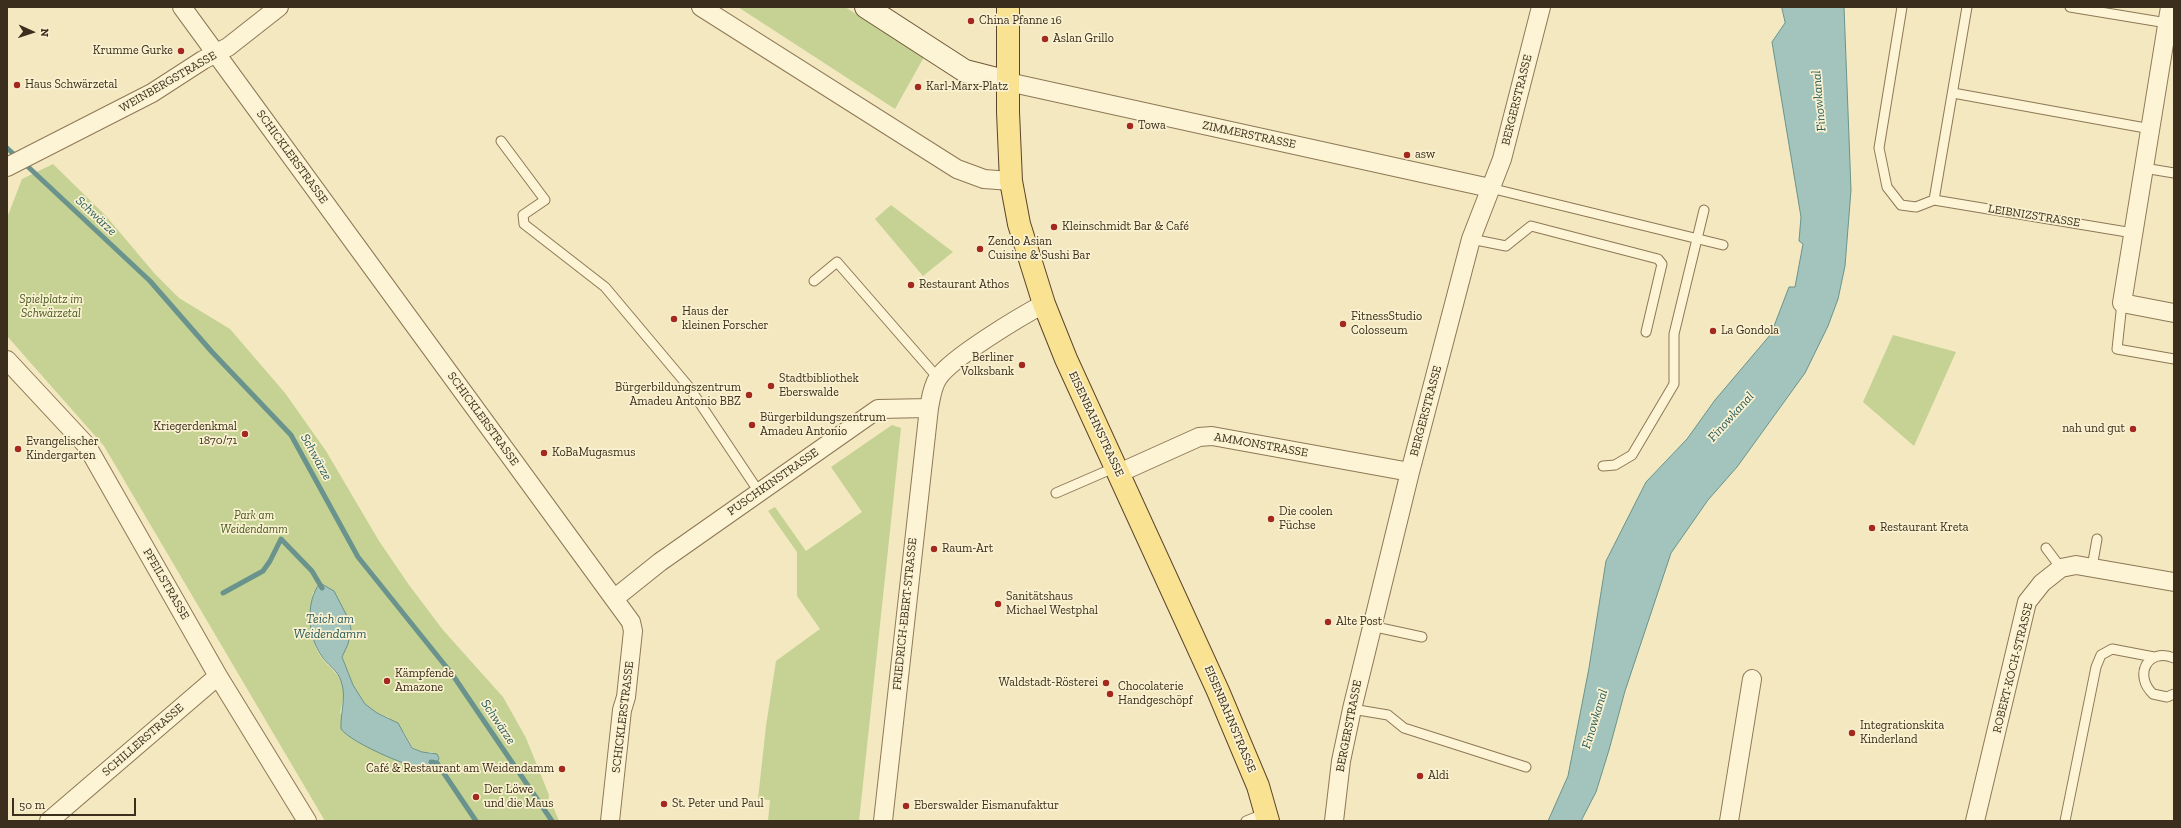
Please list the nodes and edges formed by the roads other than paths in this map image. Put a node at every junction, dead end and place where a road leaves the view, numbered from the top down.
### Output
1 (182, 7) edge
2 (279, 7) edge
3 (701, 7) edge
4 (866, 7) edge
5 (1008, 7) edge
6 (1541, 7) edge
7 (1902, 7) edge
8 (1967, 7) edge
9 (2070, 7) edge
10 (2169, 15) edge
11 (216, 54) junction
12 (2168, 55) edge
13 (1008, 82) junction
14 (1953, 93) junction
15 (2151, 129) junction
16 (501, 141) dead end
17 (9, 166) edge
18 (2144, 168) junction
19 (2174, 173) edge
20 (1011, 181) junction
21 (1490, 188) junction
22 (1934, 200) junction
23 (1704, 210) dead end
24 (2133, 233) junction
25 (1471, 239) junction
26 (1697, 239) junction
27 (1723, 245) dead end
28 (814, 281) dead end
29 (2122, 303) junction
30 (1044, 304) junction
31 (2174, 313) edge
32 (1646, 332) dead end
33 (2174, 359) edge
34 (7, 360) edge
35 (938, 378) junction
36 (929, 408) junction
37 (1603, 466) dead end
38 (1117, 470) junction
39 (1410, 472) junction
40 (759, 492) junction
41 (1056, 493) dead end
42 (2097, 540) dead end
43 (2046, 548) dead end
44 (2092, 567) junction
45 (2061, 568) junction
46 (2174, 582) edge
47 (615, 598) junction
48 (1372, 626) junction
49 (1422, 637) dead end
50 (2154, 657) junction
51 (2174, 658) edge
52 (218, 676) junction
53 (1752, 679) dead end
54 (2174, 694) edge
55 (1352, 709) junction
56 (1526, 767) dead end
57 (1267, 817) edge
58 (49, 821) edge
59 (307, 821) edge
60 (610, 821) edge
61 (883, 821) edge
62 (1246, 821) edge
63 (1334, 821) edge
64 (1728, 821) edge
65 (1975, 821) edge
66 (2065, 821) edge

1 - 11 street, SCHICKLERSTRASSE
2 - 11 street, WEINBERGSTRASSE
3 - 20 street
4 - 13 main road
5 - 13 main road, EISENBAHNSTRASSE
6 - 21 street, BERGERSTRASSE
7 - 22 lane
8 - 14 lane
9 - 10 lane
10 - 12 street
11 - 17 street, WEINBERGSTRASSE
11 - 47 street, SCHICKLERSTRASSE
12 - 15 street
13 - 20 main road, EISENBAHNSTRASSE
13 - 21 street, ZIMMERSTRASSE
14 - 15 lane
14 - 22 lane
15 - 18 street
16 - 40 lane
18 - 19 lane
18 - 24 street
20 - 30 main road, EISENBAHNSTRASSE
21 - 25 street, BERGERSTRASSE
21 - 26 lane
22 - 24 lane, LEIBNIZSTRASSE
23 - 26 lane
24 - 29 street
25 - 32 lane
25 - 39 street, BERGERSTRASSE
26 - 27 lane
26 - 37 lane
28 - 35 lane
29 - 31 street
29 - 33 lane
30 - 35 street
30 - 38 main road, EISENBAHNSTRASSE
34 - 52 street, PFEILSTRASSE
35 - 36 street
36 - 40 street, PUSCHKINSTRASSE
36 - 61 street, FRIEDRICH-EBERT-STRASSE
38 - 39 street, AMMONSTRASSE
38 - 41 lane
38 - 57 main road, EISENBAHNSTRASSE
39 - 48 street, BERGERSTRASSE
40 - 47 street, PUSCHKINSTRASSE
42 - 44 lane
43 - 45 lane
44 - 45 street
44 - 46 street
45 - 65 street, ROBERT-KOCH-STRASSE
47 - 60 street, SCHICKLERSTRASSE
48 - 49 lane
48 - 55 street, BERGERSTRASSE
50 - 51 lane
50 - 54 lane
50 - 66 lane
52 - 58 street, SCHILLERSTRASSE
52 - 59 street, PFEILSTRASSE
53 - 64 street
55 - 56 lane
55 - 63 street, BERGERSTRASSE
57 - 62 lane

